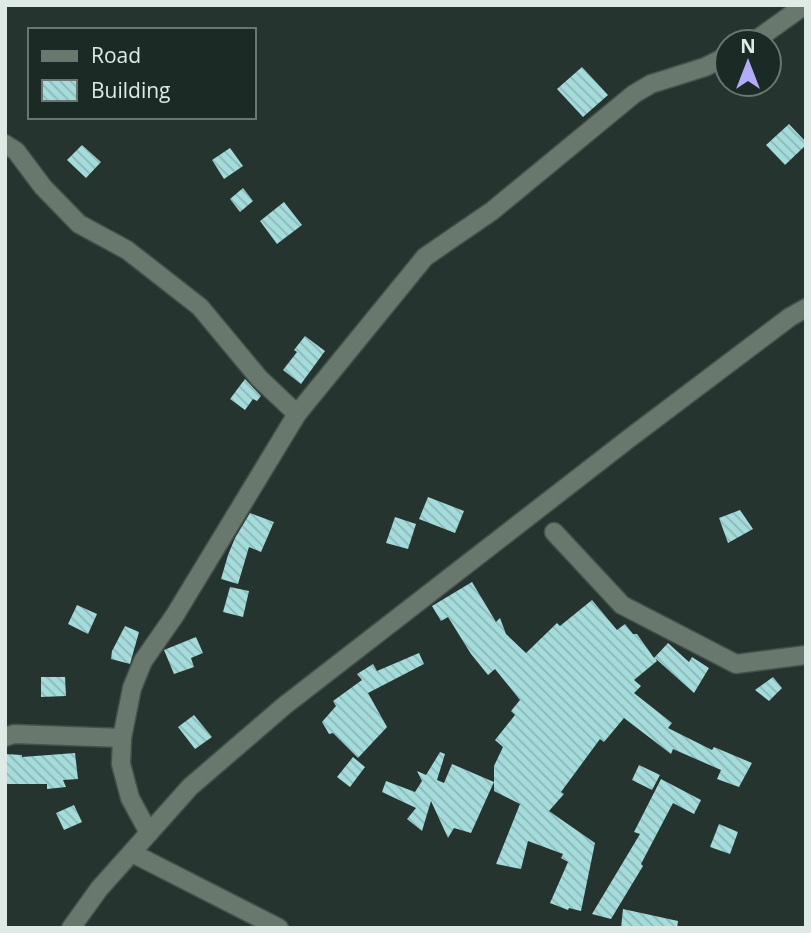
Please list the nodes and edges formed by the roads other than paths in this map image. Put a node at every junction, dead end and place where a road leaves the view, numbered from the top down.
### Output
1 (804, 5) edge
2 (772, 28) edge
3 (713, 63) edge
4 (5, 144) edge
5 (806, 308) edge
6 (297, 414) junction
7 (554, 532) dead end
8 (806, 655) edge
9 (5, 737) edge
10 (122, 738) junction
11 (149, 833) junction
12 (132, 853) junction
13 (71, 928) edge
14 (279, 928) edge

1 - 2 street
3 - 6 street
4 - 6 street
5 - 11 street
6 - 10 street
7 - 8 street
9 - 10 street
10 - 11 street
11 - 12 street
12 - 13 street
12 - 14 street

